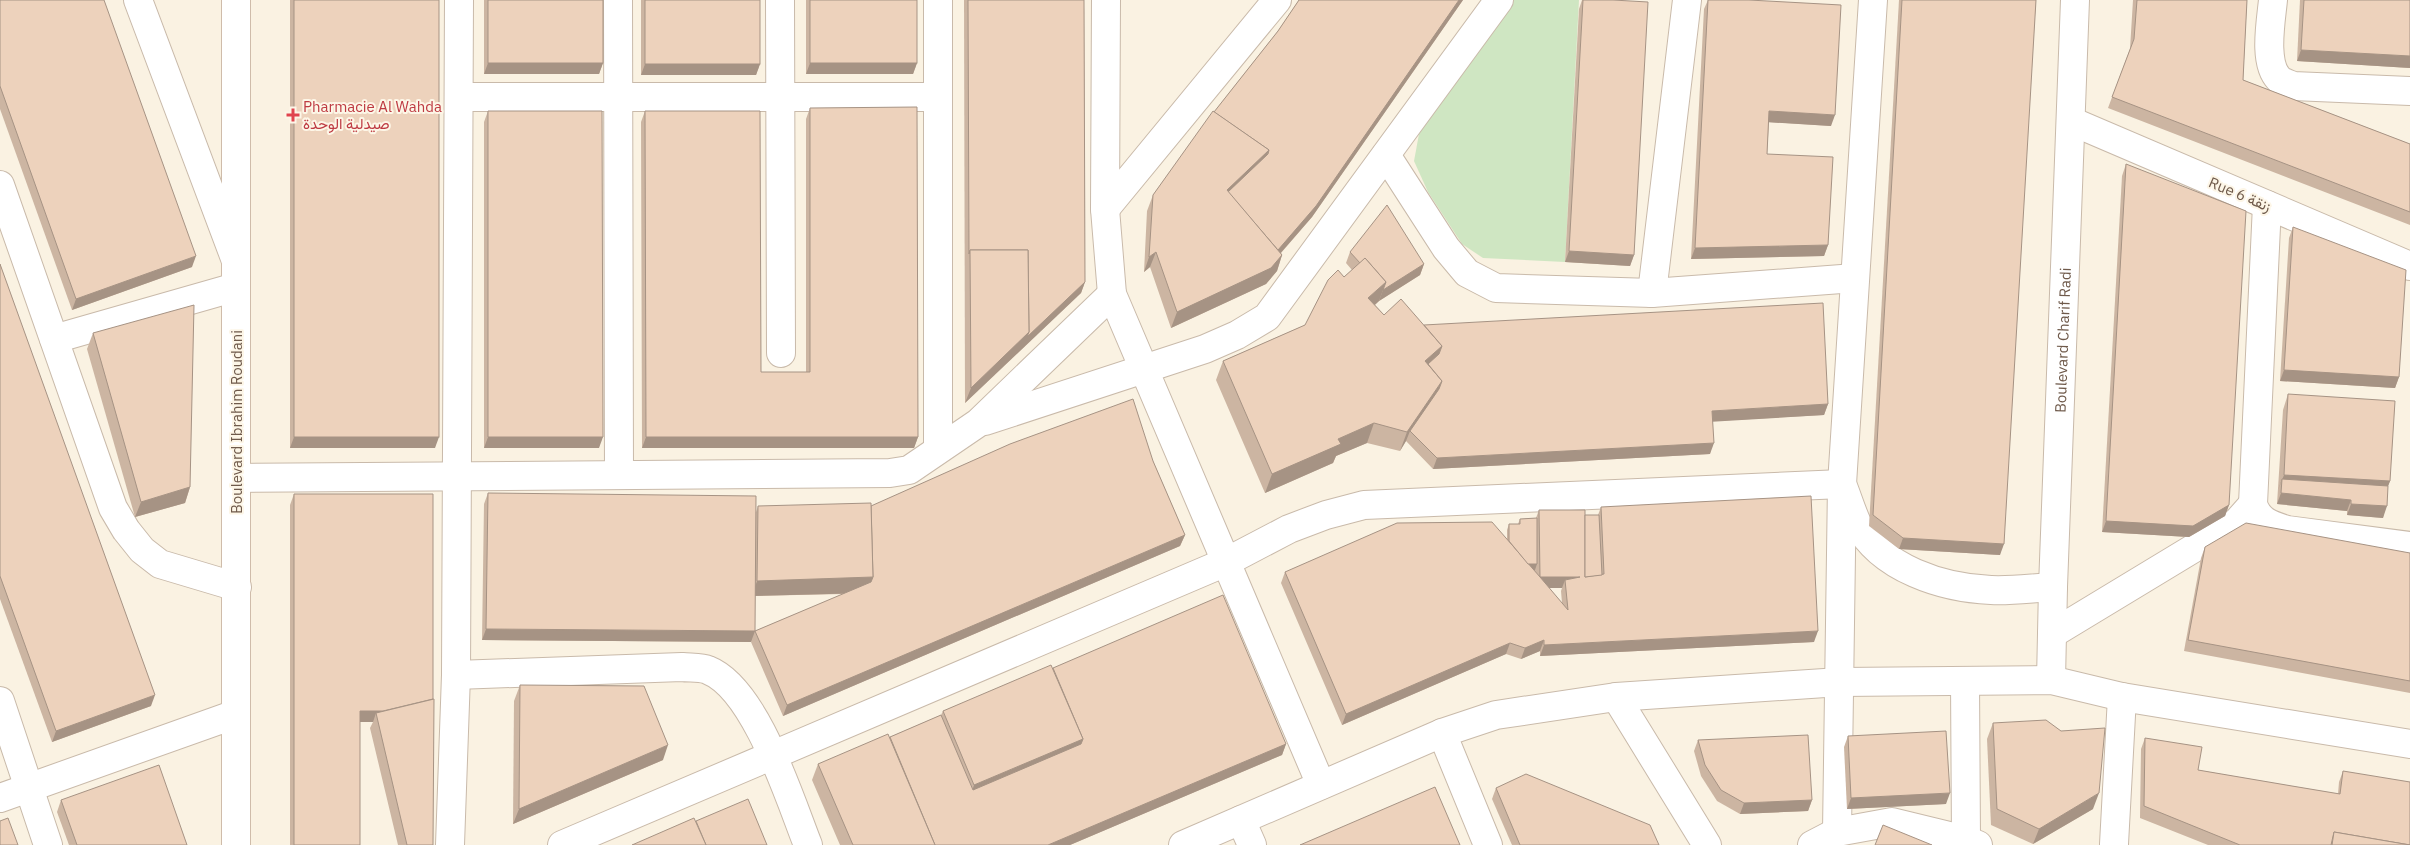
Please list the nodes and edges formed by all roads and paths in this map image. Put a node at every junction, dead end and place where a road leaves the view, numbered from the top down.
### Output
1 (138, 0) edge
2 (236, 0) edge
3 (459, 0) edge
4 (618, 0) edge
5 (780, 0) edge
6 (938, 0) edge
7 (1106, 0) edge
8 (1277, 0) edge
9 (1499, 0) edge
10 (1687, 0) edge
11 (1873, 0) edge
12 (2075, 0) edge
13 (2273, 0) edge
14 (2410, 91) edge
15 (459, 96) junction
16 (780, 96) junction
17 (937, 97) junction
18 (618, 98) junction
19 (2071, 121) junction
20 (1386, 155) junction
21 (1, 194) edge
22 (2267, 205) junction
23 (1105, 209) junction
24 (2410, 266) edge
25 (236, 274) junction
26 (1854, 278) junction
27 (1652, 293) junction
28 (1112, 294) junction
29 (54, 339) junction
30 (780, 353) dead end
31 (1144, 368) junction
32 (978, 423) junction
33 (938, 448) junction
34 (619, 474) junction
35 (457, 476) junction
36 (236, 478) junction
37 (1842, 484) junction
38 (2253, 504) junction
39 (2410, 546) edge
40 (1226, 562) junction
41 (236, 587) junction
42 (2053, 587) junction
43 (2052, 634) junction
44 (456, 675) junction
45 (2051, 680) junction
46 (1965, 681) junction
47 (1840, 682) junction
48 (1616, 697) junction
49 (2122, 697) junction
50 (0, 701) edge
51 (236, 714) junction
52 (1442, 733) junction
53 (2410, 744) edge
54 (772, 755) junction
55 (1321, 785) junction
56 (30, 788) junction
57 (0, 798) edge
58 (1241, 820) junction
59 (1837, 832) junction
60 (1972, 842) edge
61 (2113, 844) edge
62 (48, 845) edge
63 (236, 845) edge
64 (450, 845) edge
65 (562, 845) edge
66 (808, 845) edge
67 (1183, 845) edge
68 (1252, 845) edge
69 (1488, 845) edge
70 (1707, 845) edge
71 (1812, 845) edge

1 - 25 street
2 - 25 street, Boulevard Ibrahim Roudani
3 - 15 street
4 - 18 street
5 - 16 street
6 - 17 street
7 - 23 street
8 - 23 street
9 - 20 street
10 - 27 street
11 - 26 street
12 - 19 street, Boulevard Charif Radi
13 - 14 street
15 - 18 street
15 - 35 street
16 - 17 street
16 - 18 street
16 - 30 street
17 - 33 street
18 - 34 street
19 - 22 street, Rue 6 زنقة
19 - 42 street, Boulevard Charif Radi
20 - 27 street
20 - 31 street
21 - 29 street
22 - 24 street, Rue 6 زنقة
22 - 38 street
23 - 28 street
25 - 29 street
25 - 36 street, Boulevard Ibrahim Roudani
26 - 27 street
26 - 37 street
28 - 31 street
28 - 32 street
29 - 41 street
31 - 32 street
31 - 40 street
32 - 33 street
33 - 34 street
34 - 35 street
35 - 36 street
35 - 44 street
36 - 41 street, Boulevard Ibrahim Roudani
37 - 40 street
37 - 42 street
37 - 47 street
38 - 39 street
38 - 43 street
40 - 54 street
40 - 55 street
41 - 51 street, Boulevard Ibrahim Roudani
42 - 43 street, Boulevard Charif Radi
43 - 45 street, Boulevard Charif Radi
44 - 54 street
44 - 64 street
45 - 46 street
45 - 49 street
46 - 47 street
46 - 60 street
47 - 48 street
47 - 59 street
48 - 52 street
48 - 70 street
49 - 53 street
49 - 61 street
50 - 56 street
51 - 56 street
51 - 63 street, Boulevard Ibrahim Roudani
52 - 55 street
52 - 69 street
54 - 65 street
54 - 66 street
55 - 58 street
56 - 57 street
56 - 62 street
58 - 67 street
58 - 68 street
59 - 60 street
59 - 71 street

